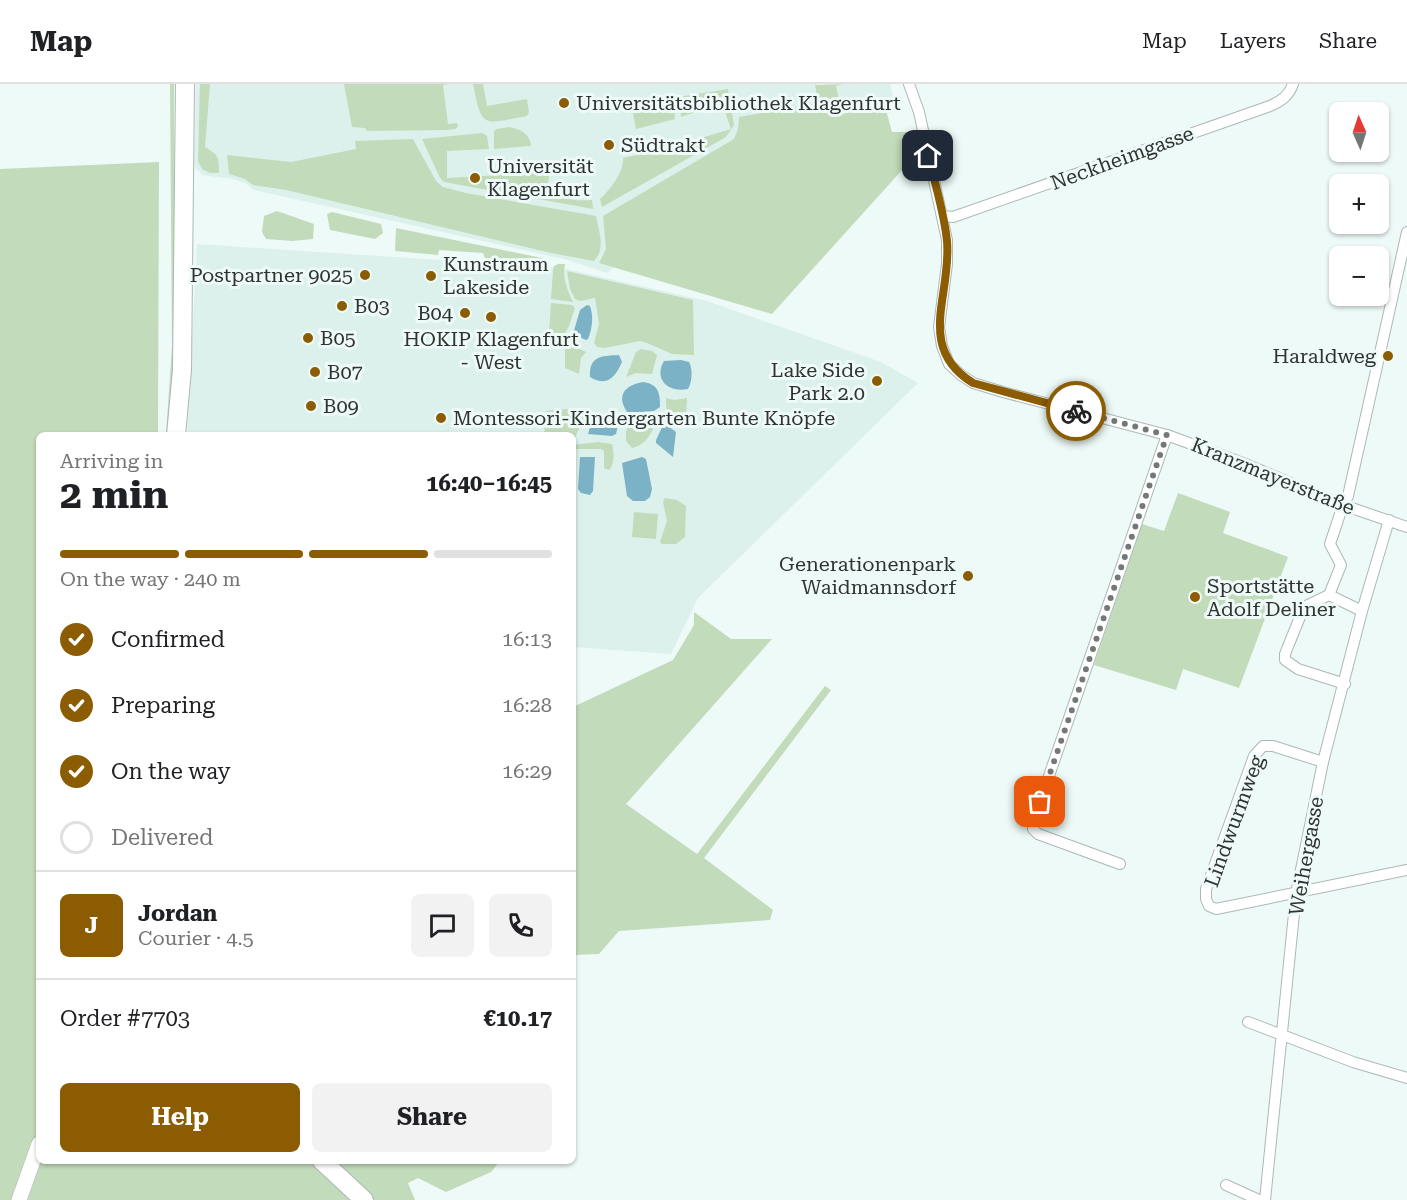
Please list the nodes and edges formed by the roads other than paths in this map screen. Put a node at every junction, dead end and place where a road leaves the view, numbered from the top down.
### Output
1 (185, 84) edge
2 (909, 84) edge
3 (1293, 84) edge
4 (942, 216) junction
5 (1407, 232) edge
6 (176, 432) edge
7 (1167, 435) junction
8 (1343, 505) junction
9 (1389, 520) junction
10 (1407, 527) edge
11 (1329, 595) junction
12 (1362, 611) junction
13 (1344, 684) junction
14 (1323, 762) junction
15 (1120, 864) dead end
16 (1407, 870) edge
17 (1296, 894) junction
18 (1248, 1022) dead end
19 (1283, 1037) junction
20 (1407, 1078) edge
21 (36, 1152) edge
22 (325, 1164) edge
23 (1226, 1185) dead end
24 (19, 1200) edge
25 (364, 1200) edge
26 (1259, 1200) edge
27 (1265, 1200) edge

1 - 6 main road
2 - 4 street
3 - 4 street, Neckheimgasse
4 - 7 street, Kranzmayerstraße
5 - 8 street
7 - 8 street, Kranzmayerstraße
7 - 15 street
8 - 9 street, Kranzmayerstraße
8 - 11 street
9 - 10 street, Kranzmayerstraße
9 - 12 street, Weihergasse
11 - 12 street
11 - 13 street
12 - 13 street, Weihergasse
13 - 14 street, Weihergasse
14 - 17 street, Weihergasse
14 - 17 street, Lindwurmweg
16 - 17 street
17 - 19 street, Weihergasse
18 - 19 street
19 - 20 street
19 - 27 street, Weihergasse
21 - 24 main road
22 - 25 main road
23 - 26 street

